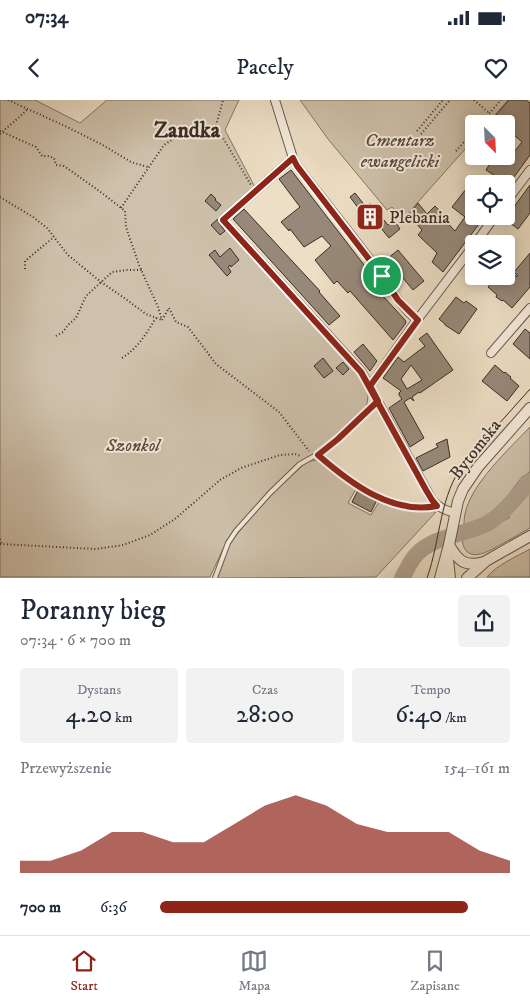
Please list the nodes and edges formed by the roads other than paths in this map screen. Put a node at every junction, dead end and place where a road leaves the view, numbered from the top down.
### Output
1 (275, 100) edge
2 (293, 158) junction
3 (530, 170) edge
4 (515, 190) edge
5 (465, 256) edge
6 (530, 308) edge
7 (418, 320) junction
8 (491, 353) dead end
9 (370, 386) junction
10 (378, 401) junction
11 (530, 408) edge
12 (454, 516) junction
13 (530, 536) edge
14 (448, 549) junction
15 (486, 561) junction
16 (470, 576) edge
17 (215, 578) edge
18 (440, 578) edge
19 (450, 578) edge

1 - 2 street
2 - 7 street
2 - 9 street
3 - 4 street
5 - 7 street
6 - 8 street
7 - 9 street
9 - 10 street
10 - 12 street
10 - 17 lane
11 - 12 street, Bytomska
12 - 14 street, Bytomska
13 - 15 street
14 - 15 street
14 - 18 street, Bytomska
14 - 19 street, Bytomska
15 - 16 street

